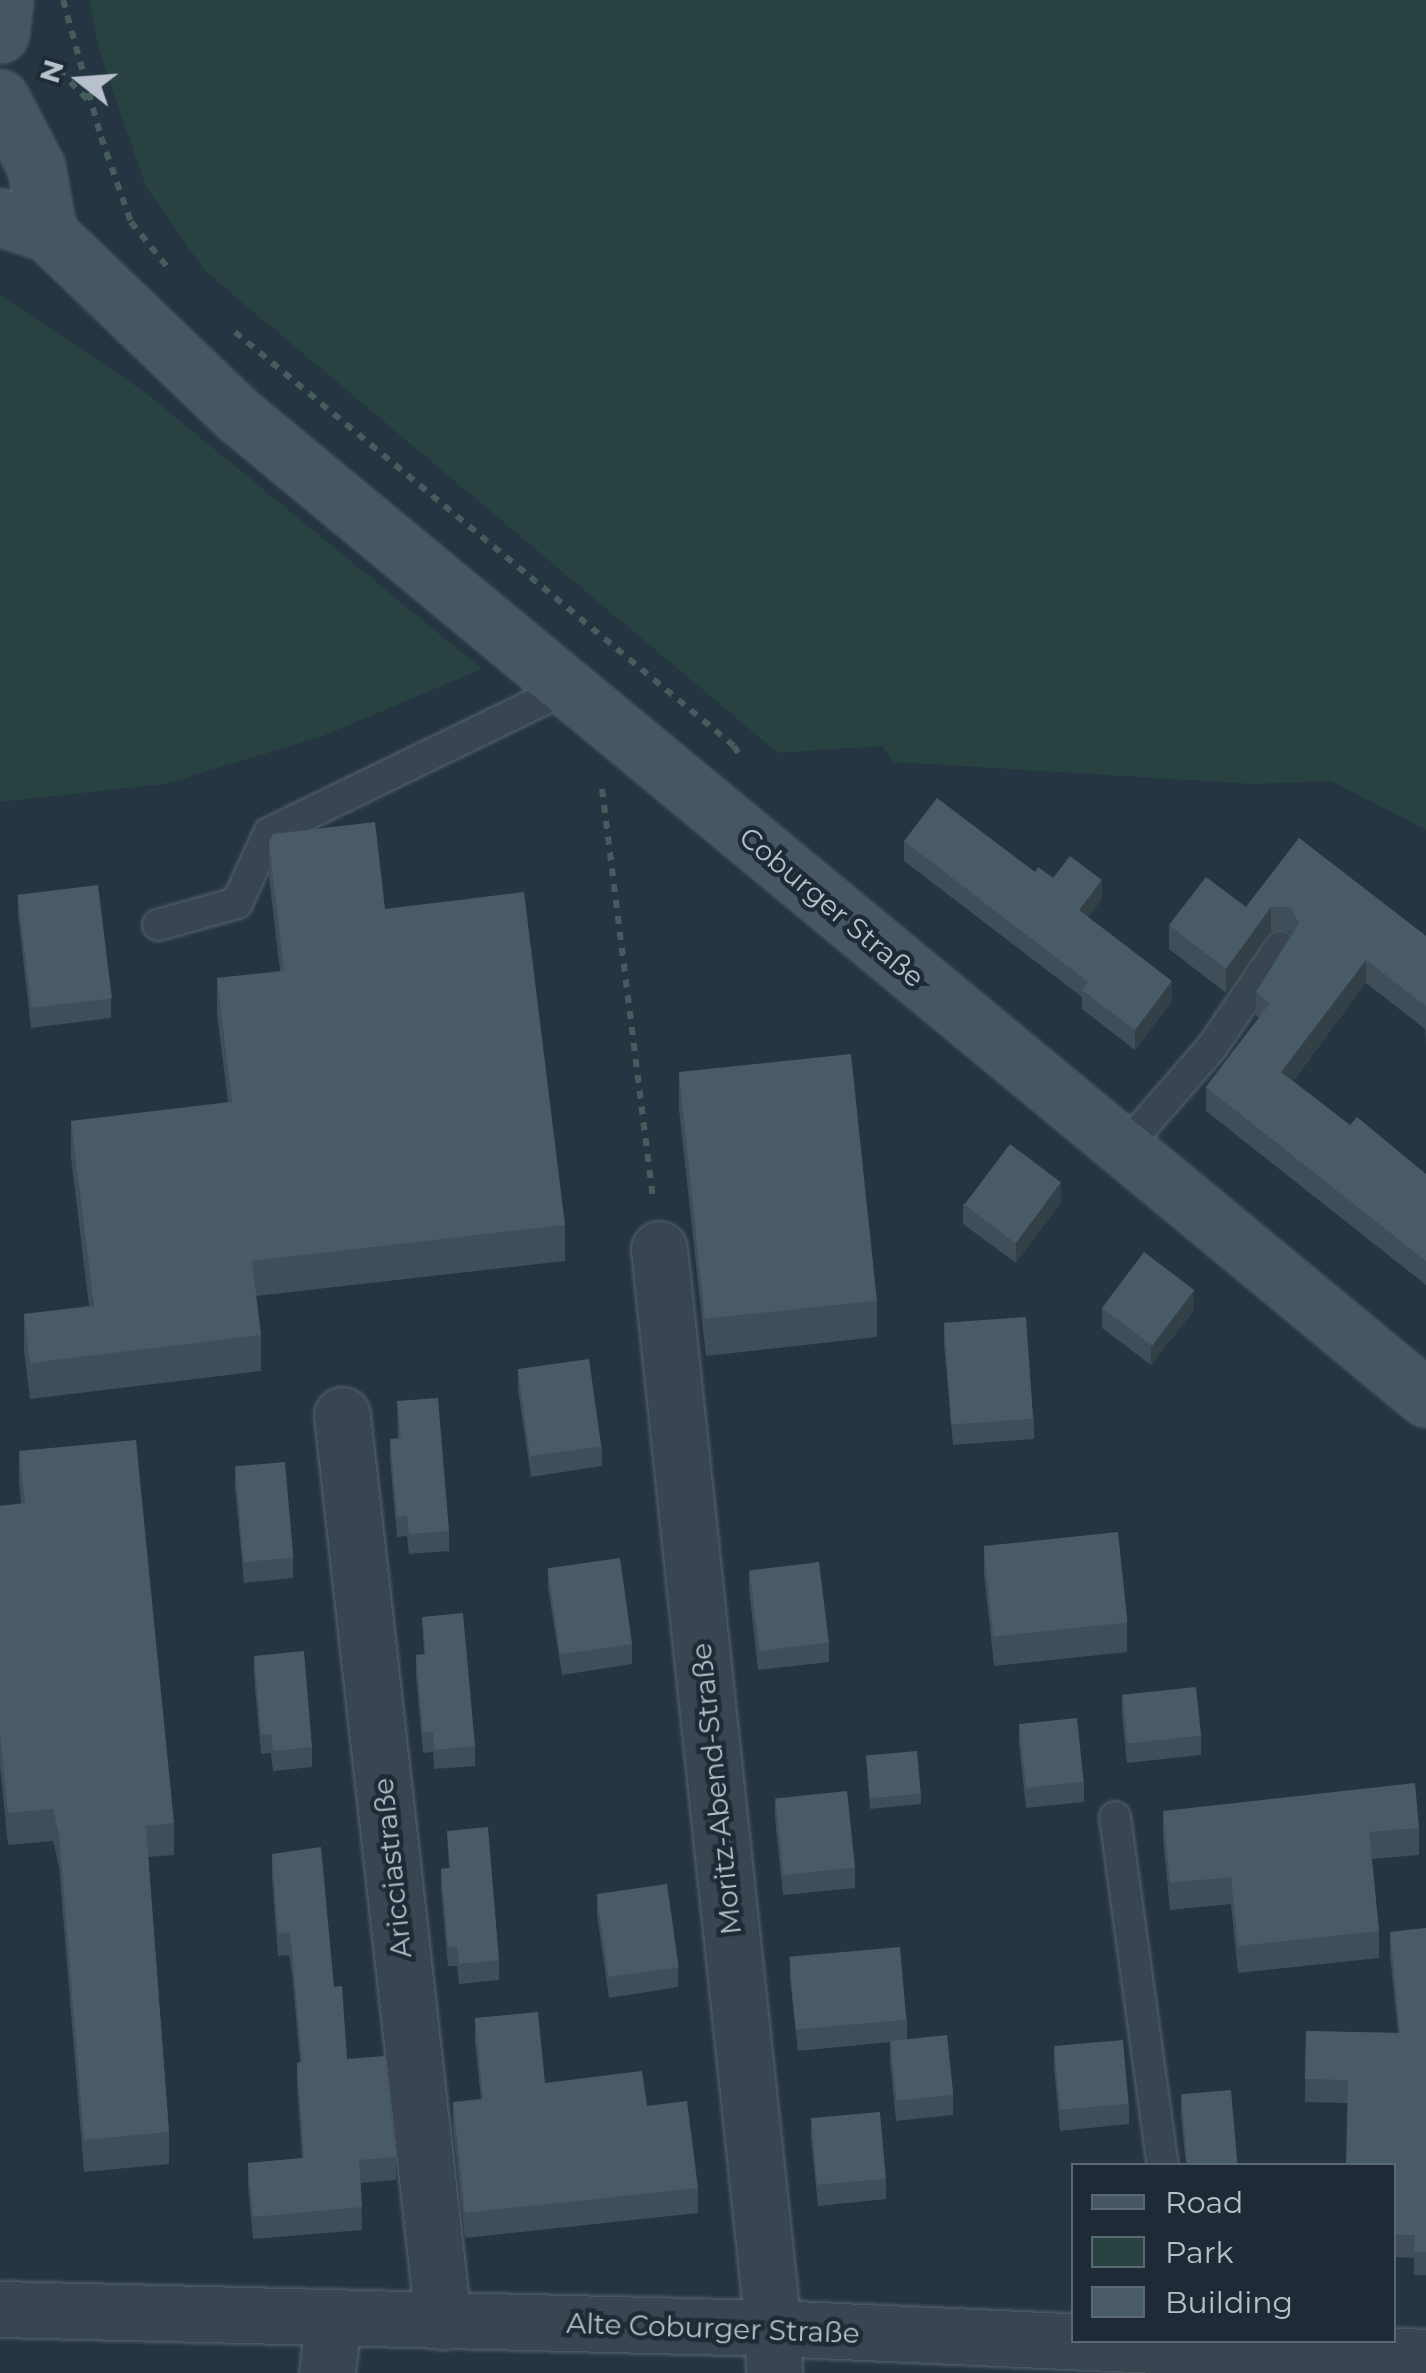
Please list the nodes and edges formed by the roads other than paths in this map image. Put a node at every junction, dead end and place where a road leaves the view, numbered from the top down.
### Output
1 (4, 0) edge
2 (0, 34) edge
3 (0, 98) edge
4 (24, 225) edge
5 (580, 698) junction
6 (158, 925) dead end
7 (1280, 947) edge
8 (1124, 1148) junction
9 (660, 1249) road end
10 (1426, 1398) edge
11 (342, 1415) dead end
12 (1116, 1817) dead end
13 (1163, 2163) edge
14 (0, 2309) edge
15 (333, 2320) junction
16 (443, 2321) junction
17 (1187, 2344) edge
18 (774, 2351) edge
19 (1426, 2357) edge
20 (326, 2373) edge

1 - 2 street
3 - 4 street
4 - 5 street, Coburger Straße
5 - 6 lane
5 - 8 street, Coburger Straße
7 - 8 lane
8 - 10 street, Coburger Straße
9 - 18 street, Moritz-Abend-Straße
11 - 16 street, Aricciastraße
12 - 13 lane
14 - 15 street, Alte Coburger Straße
15 - 16 street, Alte Coburger Straße
15 - 20 street
16 - 18 street, Alte Coburger Straße
17 - 18 street, Alte Coburger Straße
17 - 19 street, Alte Coburger Straße

